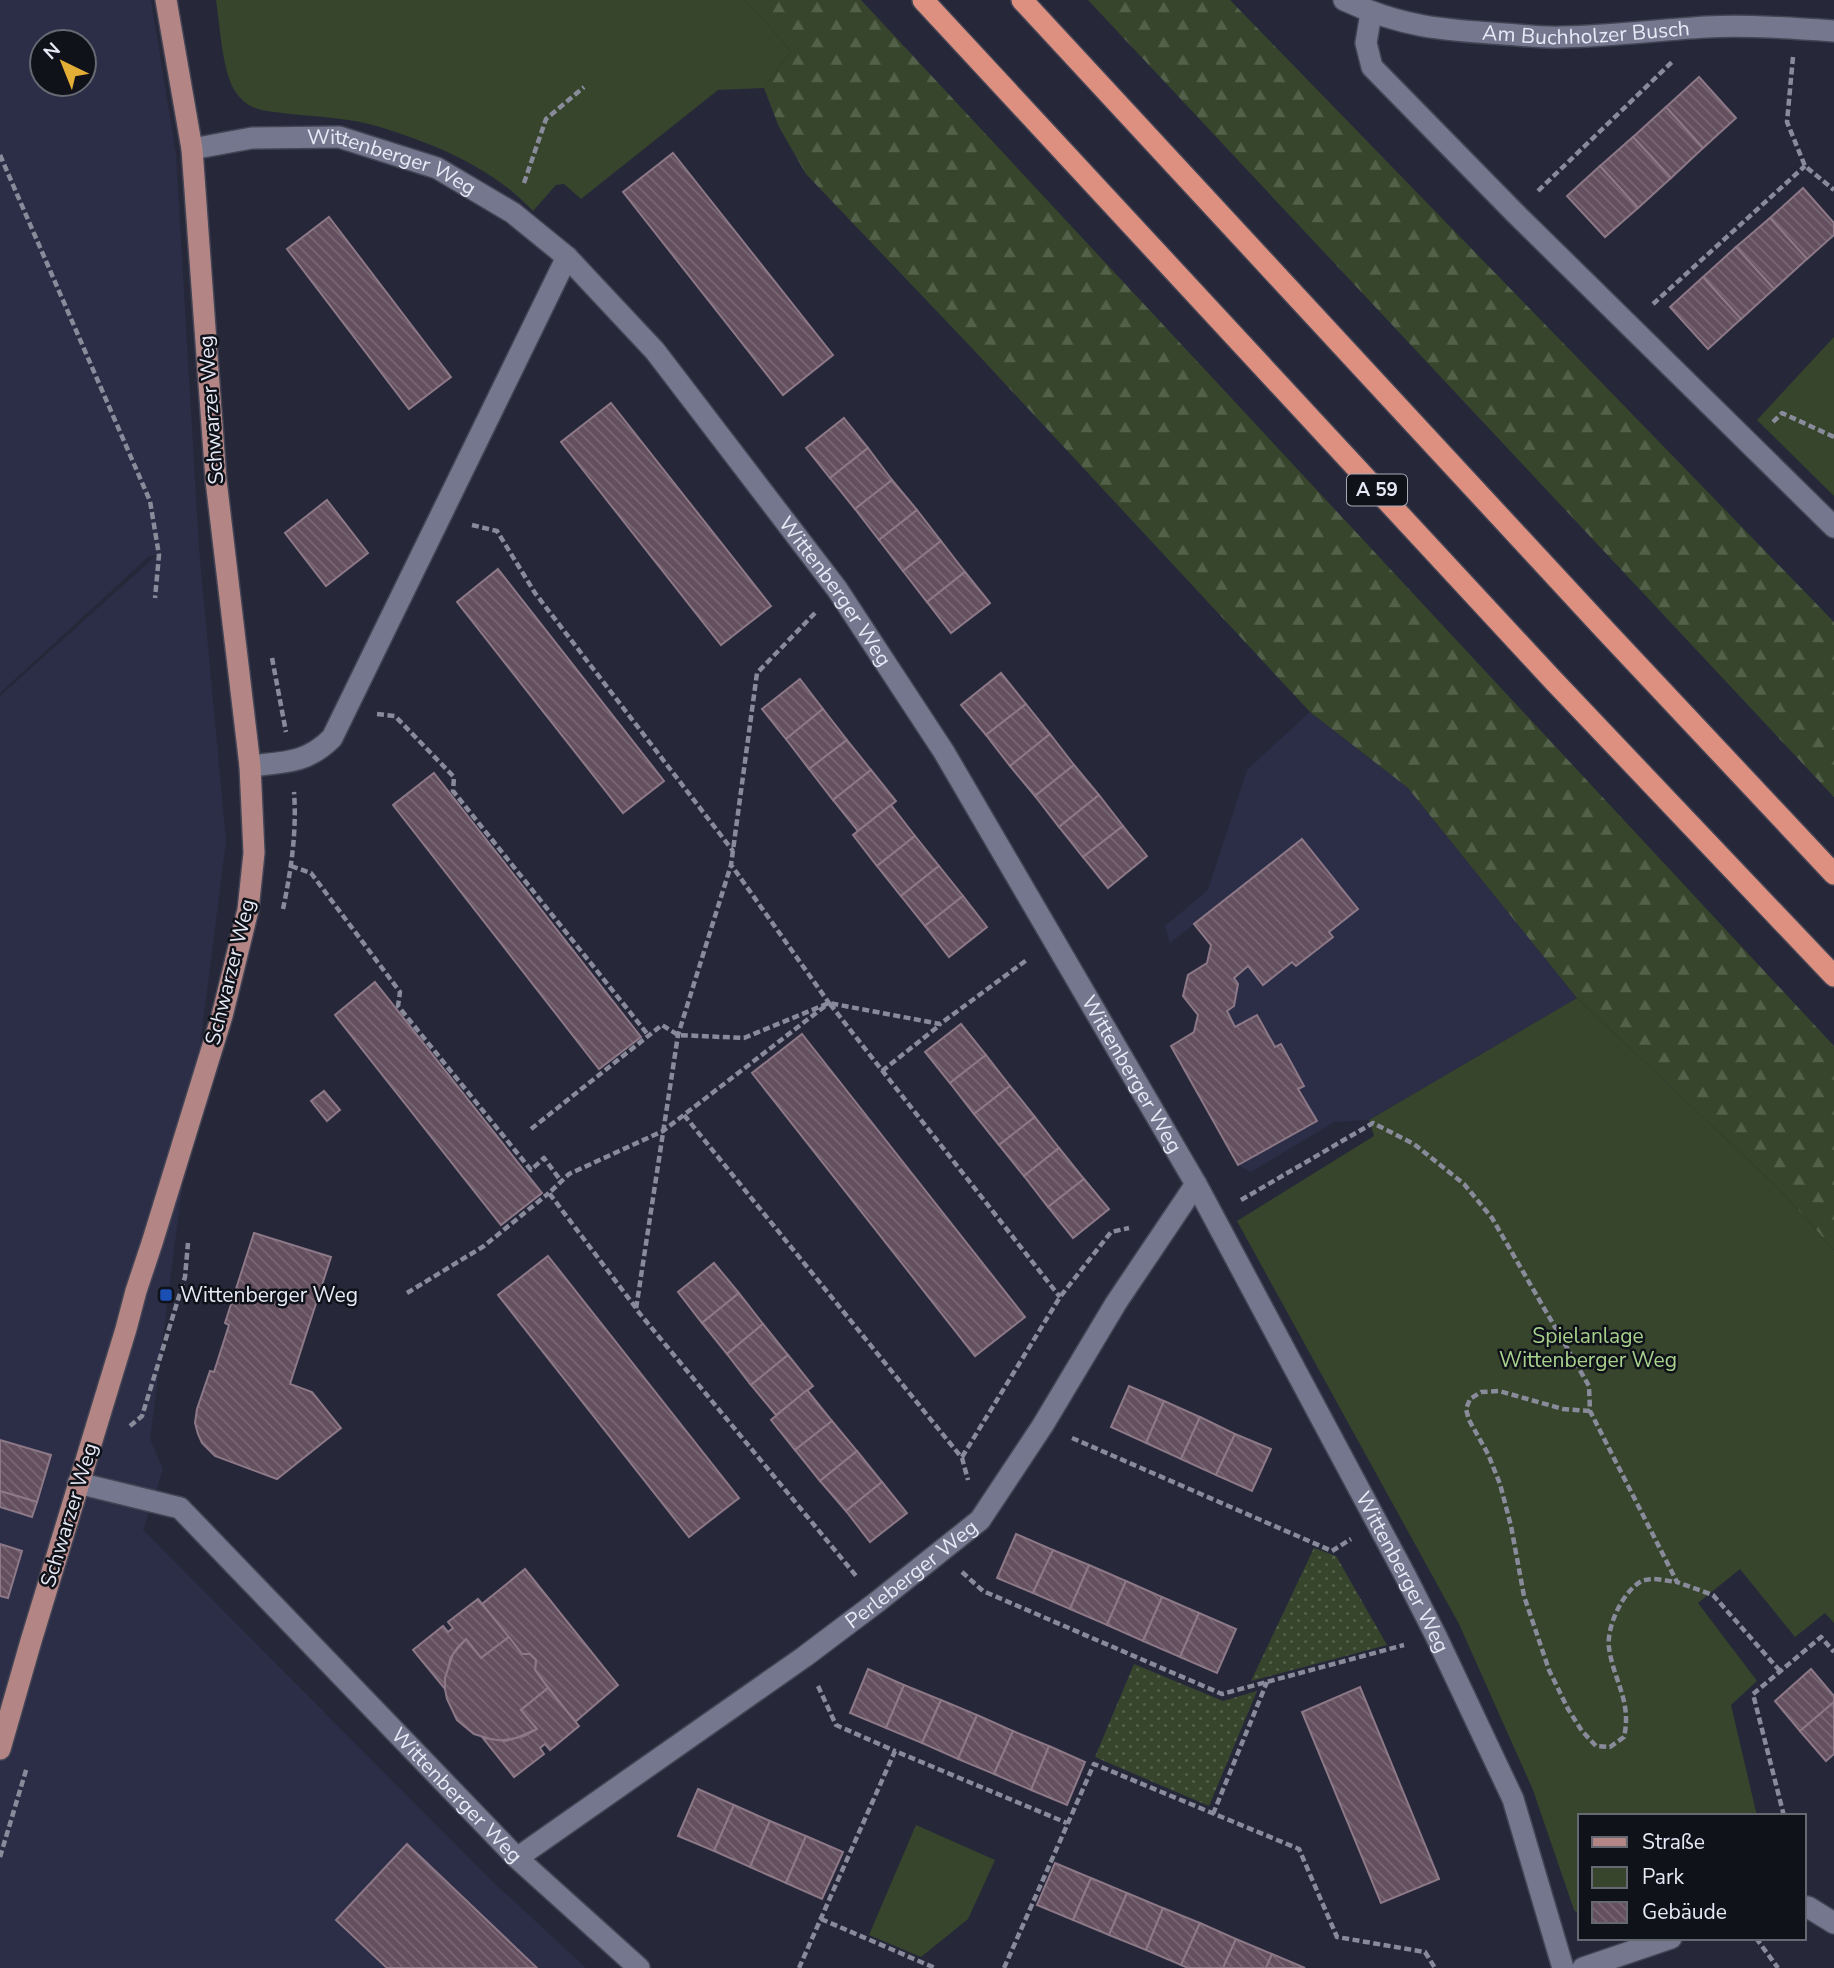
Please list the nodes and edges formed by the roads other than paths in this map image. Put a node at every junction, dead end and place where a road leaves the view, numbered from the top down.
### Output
1 (166, 0) edge
2 (923, 0) edge
3 (1022, 0) edge
4 (1344, 0) edge
5 (1371, 13) junction
6 (1834, 31) edge
7 (192, 149) junction
8 (567, 257) junction
9 (1834, 527) edge
10 (250, 766) junction
11 (1834, 874) edge
12 (1834, 976) edge
13 (1196, 1184) junction
14 (78, 1483) junction
15 (0, 1749) edge
16 (517, 1858) junction
17 (1806, 1907) edge
18 (1834, 1923) edge
19 (1665, 1940) edge
20 (639, 1968) edge
21 (1563, 1968) edge
22 (1583, 1968) edge

1 - 7 main road, Schwarzer Weg
2 - 12 highway, A 59
3 - 11 highway
4 - 5 street, Am Buchholzer Busch
5 - 6 street, Am Buchholzer Busch
5 - 9 street
7 - 8 street, Wittenberger Weg
7 - 10 main road, Schwarzer Weg
8 - 10 street
8 - 13 street, Wittenberger Weg
10 - 14 main road, Schwarzer Weg
13 - 16 street, Perleberger Weg
13 - 21 street, Wittenberger Weg
14 - 15 main road, Schwarzer Weg
14 - 16 street, Wittenberger Weg
16 - 20 street, Wittenberger Weg
17 - 18 street
19 - 22 street

